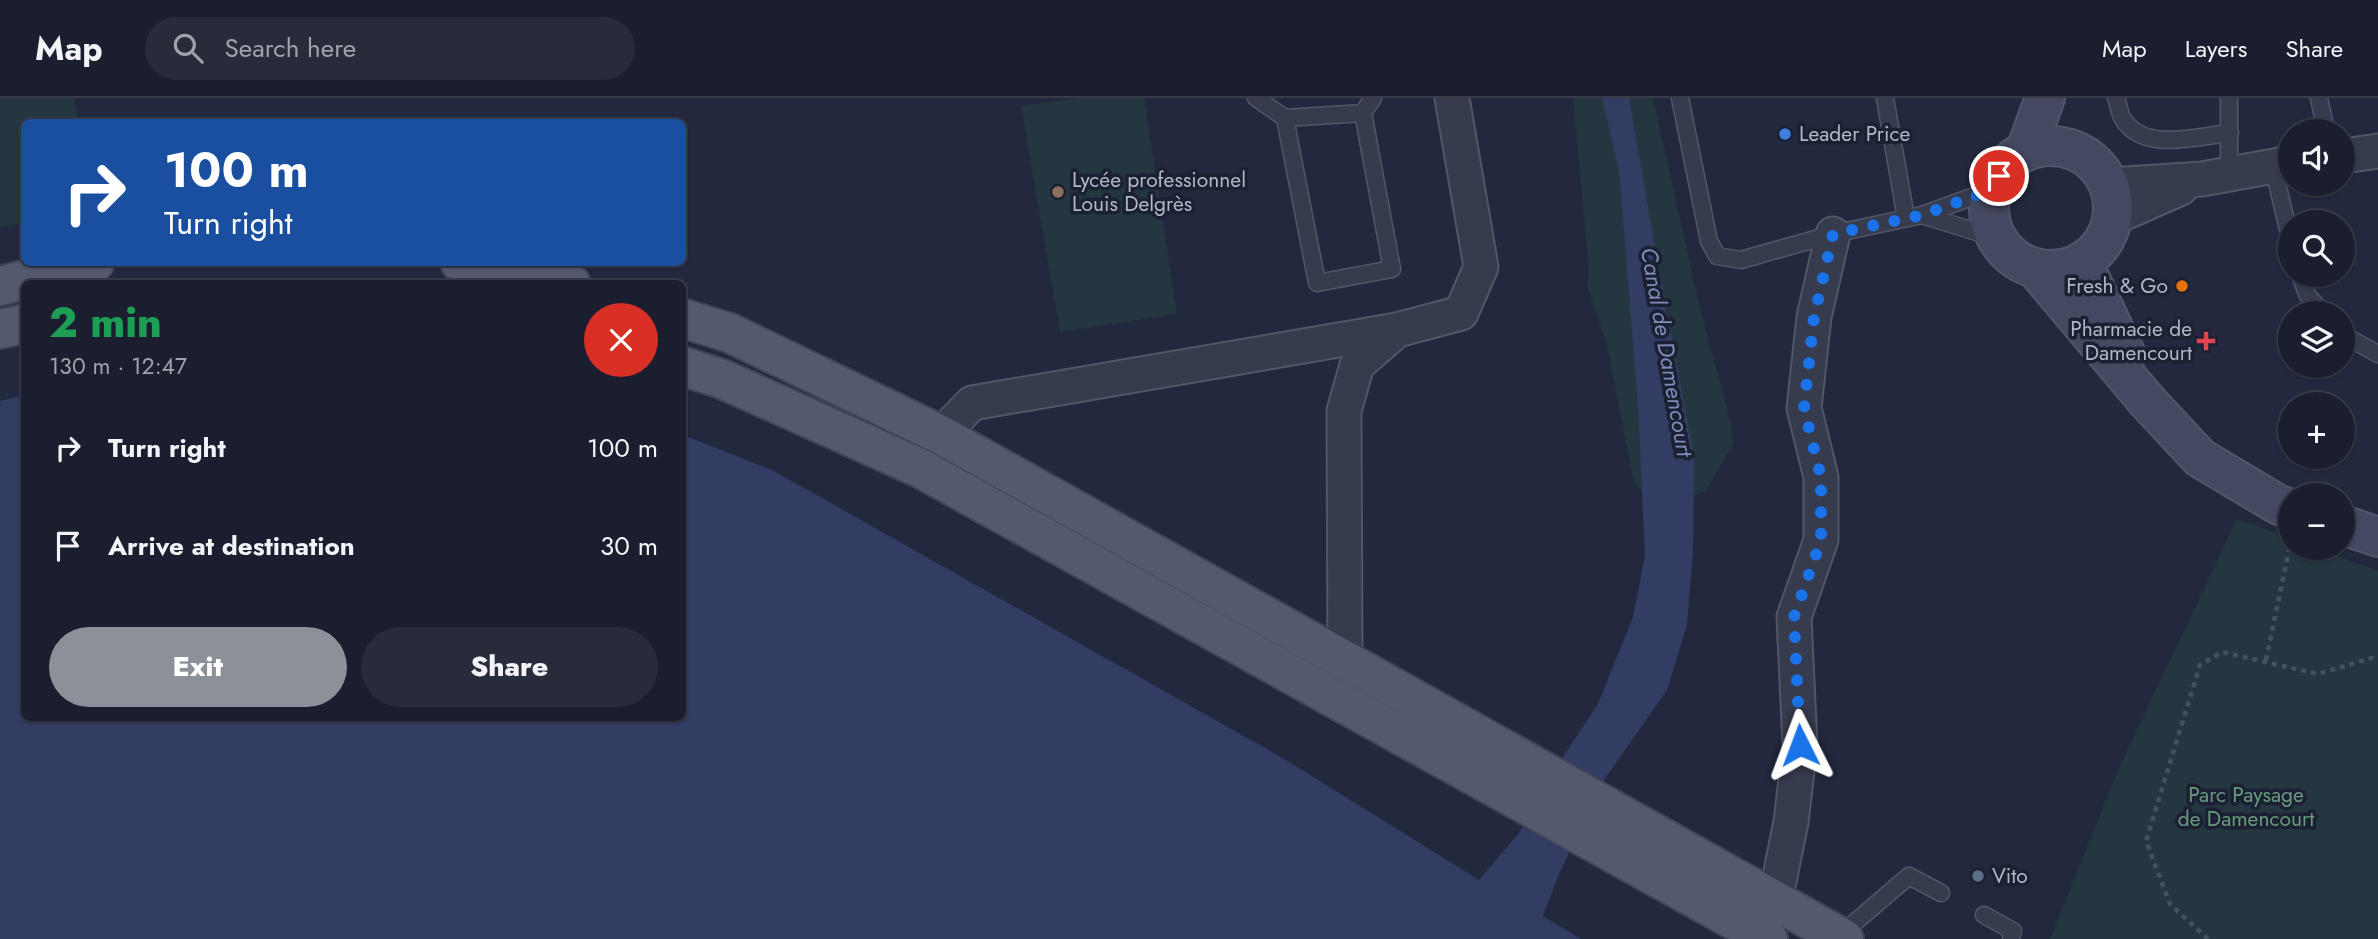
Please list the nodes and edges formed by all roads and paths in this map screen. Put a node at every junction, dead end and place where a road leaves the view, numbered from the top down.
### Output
1 (1256, 98) edge
2 (1373, 98) edge
3 (1452, 98) edge
4 (1680, 98) edge
5 (1885, 98) edge
6 (2045, 98) edge
7 (2063, 98) edge
8 (2116, 98) edge
9 (2229, 98) edge
10 (2319, 98) edge
11 (1363, 113) junction
12 (1284, 118) junction
13 (2323, 119) edge
14 (2230, 132) junction
15 (2025, 150) junction
16 (2078, 151) junction
17 (2378, 151) edge
18 (2355, 154) edge
19 (2278, 165) edge
20 (2215, 176) junction
21 (1991, 190) junction
22 (2111, 202) junction
23 (1914, 217) junction
24 (1833, 234) junction
25 (1996, 238) junction
26 (2082, 262) junction
27 (79, 266) edge
28 (485, 266) edge
29 (2035, 268) junction
30 (24, 280) edge
31 (560, 280) edge
32 (21, 281) edge
33 (0, 286) edge
34 (686, 319) edge
35 (21, 325) edge
36 (0, 329) edge
37 (1397, 330) junction
38 (2355, 342) edge
39 (2378, 354) edge
40 (686, 367) edge
41 (2147, 401) junction
42 (941, 435) junction
43 (2278, 504) edge
44 (2355, 530) edge
45 (2378, 537) edge
46 (2287, 560) edge
47 (2378, 656) edge
48 (2266, 660) junction
49 (1345, 661) junction
50 (1941, 893) dead end
51 (1775, 901) junction
52 (1984, 915) dead end
53 (1841, 938) edge
54 (1768, 939) edge
55 (2011, 939) edge
56 (2208, 939) edge

1 - 12 lane
2 - 11 lane
3 - 37 street
4 - 24 lane
5 - 23 lane
6 - 15 street
7 - 16 street
8 - 14 lane
9 - 14 lane
10 - 13 lane
11 - 12 lane
11 - 12 lane
14 - 20 lane
15 - 16 street
15 - 21 street
16 - 22 street
17 - 18 street
19 - 20 street
20 - 22 street
21 - 23 lane
21 - 25 street
22 - 26 street
23 - 24 lane
23 - 25 lane
24 - 51 street
25 - 29 street
26 - 29 street
26 - 41 street
27 - 30 main road
28 - 31 main road
29 - 41 street
32 - 33 main road
34 - 42 main road
35 - 36 main road
37 - 42 street
37 - 49 street
38 - 39 lane
40 - 54 main road
41 - 43 street
42 - 49 main road
44 - 45 street
46 - 48 path
47 - 48 path
48 - 56 path
49 - 51 main road
50 - 53 lane
51 - 53 main road
52 - 55 lane

